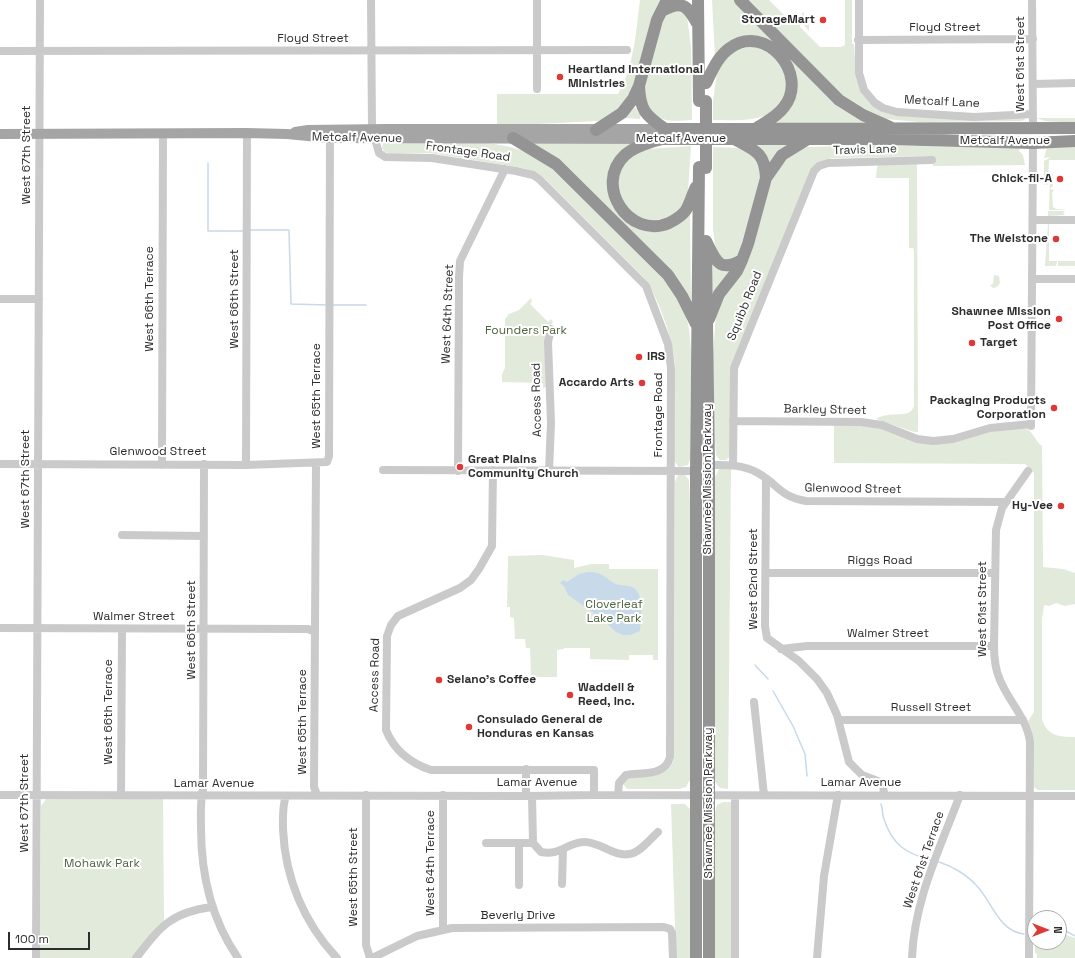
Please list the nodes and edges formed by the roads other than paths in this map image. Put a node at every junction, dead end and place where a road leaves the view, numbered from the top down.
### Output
1 (40, 0) edge
2 (371, 0) edge
3 (537, 0) edge
4 (698, 0) edge
5 (706, 0) edge
6 (740, 0) edge
7 (858, 0) edge
8 (1032, 0) edge
9 (664, 5) edge
10 (698, 24) junction
11 (1033, 39) junction
12 (858, 40) junction
13 (626, 50) dead end
14 (0, 51) edge
15 (40, 51) junction
16 (371, 51) junction
17 (537, 51) junction
18 (706, 83) junction
19 (1075, 83) edge
20 (1033, 84) junction
21 (639, 86) junction
22 (537, 89) dead end
23 (702, 101) junction
24 (1033, 114) junction
25 (994, 128) junction
26 (1033, 128) junction
27 (1075, 128) edge
28 (755, 129) junction
29 (895, 129) junction
30 (596, 130) junction
31 (247, 133) junction
32 (1075, 133) edge
33 (0, 134) edge
34 (39, 134) junction
35 (163, 134) junction
36 (330, 134) junction
37 (373, 134) junction
38 (663, 134) junction
39 (513, 138) junction
40 (734, 139) junction
41 (808, 139) junction
42 (1075, 141) edge
43 (1033, 142) junction
44 (932, 160) dead end
45 (702, 167) junction
46 (505, 169) junction
47 (766, 178) junction
48 (698, 181) junction
49 (800, 205) joint
50 (1033, 220) junction
51 (1075, 220) edge
52 (706, 241) junction
53 (742, 260) junction
54 (1032, 279) junction
55 (1075, 279) edge
56 (39, 299) junction
57 (0, 300) edge
58 (702, 326) junction
59 (551, 329) dead end
60 (733, 421) junction
61 (696, 450) junction
62 (0, 464) edge
63 (38, 464) junction
64 (162, 464) junction
65 (204, 464) junction
66 (246, 464) junction
67 (316, 464) junction
68 (709, 465) junction
69 (733, 465) junction
70 (383, 470) dead end
71 (458, 470) junction
72 (493, 470) junction
73 (549, 470) junction
74 (672, 471) junction
75 (696, 471) junction
76 (1028, 471) dead end
77 (766, 479) junction
78 (709, 486) junction
79 (1006, 502) junction
80 (122, 535) dead end
81 (204, 536) junction
82 (766, 573) junction
83 (994, 573) junction
84 (0, 628) edge
85 (38, 629) junction
86 (122, 629) junction
87 (204, 629) junction
88 (315, 632) junction
89 (994, 646) junction
90 (781, 649) junction
91 (754, 702) dead end
92 (839, 720) junction
93 (1023, 720) junction
94 (526, 770) junction
95 (37, 794) junction
96 (0, 795) edge
97 (122, 795) junction
98 (366, 795) junction
99 (443, 795) junction
100 (594, 795) junction
101 (618, 795) junction
102 (764, 795) junction
103 (838, 795) junction
104 (884, 795) junction
105 (960, 795) junction
106 (1030, 795) junction
107 (202, 796) junction
108 (286, 796) junction
109 (318, 796) junction
110 (529, 796) junction
111 (696, 796) junction
112 (709, 796) junction
113 (735, 796) junction
114 (1075, 796) edge
115 (658, 832) dead end
116 (486, 843) dead end
117 (533, 843) junction
118 (519, 844) junction
119 (562, 850) junction
120 (562, 884) dead end
121 (519, 885) dead end
122 (212, 907) junction
123 (443, 930) junction
124 (36, 958) edge
125 (136, 958) edge
126 (238, 958) edge
127 (337, 958) edge
128 (371, 958) edge
129 (673, 958) edge
130 (696, 958) edge
131 (709, 958) edge
132 (735, 958) edge
133 (817, 958) edge
134 (912, 958) edge
135 (1029, 958) edge

1 - 15 street, West 67th Street
2 - 16 street
3 - 17 street
4 - 10 highway, Shawnee Mission Parkway
5 - 18 highway, Shawnee Mission Parkway
6 - 29 highway
7 - 12 street
8 - 11 street, West 61st Street
9 - 10 highway
9 - 21 highway
10 - 23 highway, Shawnee Mission Parkway
11 - 12 street, Floyd Street
11 - 20 street, West 61st Street
12 - 24 street, Metcalf Lane
13 - 17 street, Floyd Street
14 - 15 street, Floyd Street
15 - 16 street, Floyd Street
15 - 34 street, West 67th Street
16 - 17 street, Floyd Street
16 - 37 street
17 - 22 street
18 - 23 highway, Shawnee Mission Parkway
18 - 28 highway
19 - 20 street
20 - 24 street, West 61st Street
21 - 30 highway
21 - 38 highway
23 - 45 highway, Shawnee Mission Parkway
24 - 26 street, West 61st Street
25 - 26 highway, Metcalf Avenue
25 - 29 highway, Metcalf Avenue
25 - 43 highway
26 - 27 highway, Metcalf Avenue
28 - 29 highway, Metcalf Avenue
28 - 38 highway, Metcalf Avenue
30 - 37 main road, Metcalf Avenue
30 - 38 main road, Metcalf Avenue
31 - 35 main road, Metcalf Avenue
31 - 36 main road, Metcalf Avenue
31 - 66 street, West 66th Street
32 - 43 highway
33 - 34 main road, Metcalf Avenue
34 - 35 main road, Metcalf Avenue
34 - 56 street, West 67th Street
35 - 64 street, West 66th Terrace
36 - 37 main road, Metcalf Avenue
36 - 67 street, West 65th Terrace
37 - 39 main road, Metcalf Avenue
37 - 46 street, Frontage Road
38 - 39 main road, Metcalf Avenue
38 - 40 highway, Metcalf Avenue
38 - 48 highway
39 - 58 highway
40 - 41 highway, Metcalf Avenue
40 - 47 highway
41 - 43 highway, Metcalf Avenue
41 - 47 highway
42 - 43 highway, Metcalf Avenue
43 - 50 street
44 - 49 street, Travis Lane
45 - 48 highway, Shawnee Mission Parkway
45 - 52 highway, Shawnee Mission Parkway
46 - 71 street, West 64th Street
46 - 74 street, Frontage Road
47 - 53 highway
48 - 58 highway, Shawnee Mission Parkway
49 - 60 street, Squibb Road
50 - 51 street
50 - 54 street
52 - 53 highway
52 - 58 highway, Shawnee Mission Parkway
53 - 58 highway
54 - 55 street
54 - 60 street, Barkley Street
56 - 57 street
56 - 63 street, West 67th Street
58 - 61 highway, Shawnee Mission Parkway
58 - 68 highway, Shawnee Mission Parkway
59 - 73 street, Access Road
60 - 69 street
61 - 68 highway
61 - 75 highway, Shawnee Mission Parkway
62 - 63 street, Glenwood Street
63 - 64 street, Glenwood Street
63 - 85 street, West 67th Street
64 - 65 street, Glenwood Street
65 - 66 street, Glenwood Street
65 - 81 street, West 66th Street
66 - 67 street, Glenwood Street
67 - 88 street, West 65th Terrace
68 - 69 street, Glenwood Street
68 - 78 highway, Shawnee Mission Parkway
69 - 77 street, Glenwood Street
70 - 71 street
71 - 72 street
72 - 73 street
72 - 94 street, Access Road
73 - 74 street
74 - 75 street
74 - 101 street, Frontage Road
75 - 78 highway
75 - 111 highway, Shawnee Mission Parkway
76 - 79 street, West 61st Street
77 - 79 street, Glenwood Street
77 - 82 street, West 62nd Street
78 - 112 highway, Shawnee Mission Parkway
79 - 83 street, West 61st Street
80 - 81 street
81 - 87 street, West 66th Street
82 - 83 street, Riggs Road
82 - 90 street, West 62nd Street
83 - 89 street, West 61st Street
84 - 85 street, Walmer Street
85 - 86 street, Walmer Street
85 - 95 street, West 67th Street
86 - 87 street, Walmer Street
86 - 97 street, West 66th Terrace
87 - 88 street, Walmer Street
87 - 107 street, West 66th Street
88 - 109 street, West 65th Terrace
89 - 90 street, Walmer Street
89 - 93 street, West 61st Street
90 - 92 street, West 62nd Street
91 - 102 street
92 - 93 street, Russell Street
92 - 104 street, West 62nd Street
93 - 106 street, West 61st Street
94 - 100 street, Access Road
94 - 110 street
95 - 96 street, Lamar Avenue
95 - 97 street, Lamar Avenue
95 - 124 street, West 67th Street
97 - 107 street, Lamar Avenue
98 - 99 street, Lamar Avenue
98 - 109 street, Lamar Avenue
98 - 128 street, West 65th Street
99 - 110 street, Lamar Avenue
99 - 123 street, West 64th Terrace
100 - 101 street, Lamar Avenue
100 - 110 street, Lamar Avenue
101 - 111 street, Lamar Avenue
102 - 103 street, Lamar Avenue
102 - 113 street, Lamar Avenue
103 - 104 street, Lamar Avenue
103 - 133 street
104 - 105 street, Lamar Avenue
105 - 106 street, Lamar Avenue
105 - 134 street, West 61st Terrace
106 - 114 street, Lamar Avenue
106 - 135 street, West 61st Street
107 - 108 street, Lamar Avenue
107 - 122 street, West 66th Street
108 - 109 street, Lamar Avenue
108 - 127 street
110 - 117 street
111 - 112 street, Lamar Avenue
111 - 130 highway, Shawnee Mission Parkway
112 - 113 street, Lamar Avenue
112 - 131 highway, Shawnee Mission Parkway
113 - 132 street
115 - 119 street
116 - 118 street
117 - 118 street
117 - 119 street
118 - 121 street
119 - 120 street
122 - 125 street
122 - 126 street, West 66th Street
123 - 128 street, Beverly Drive
123 - 129 street, Beverly Drive

